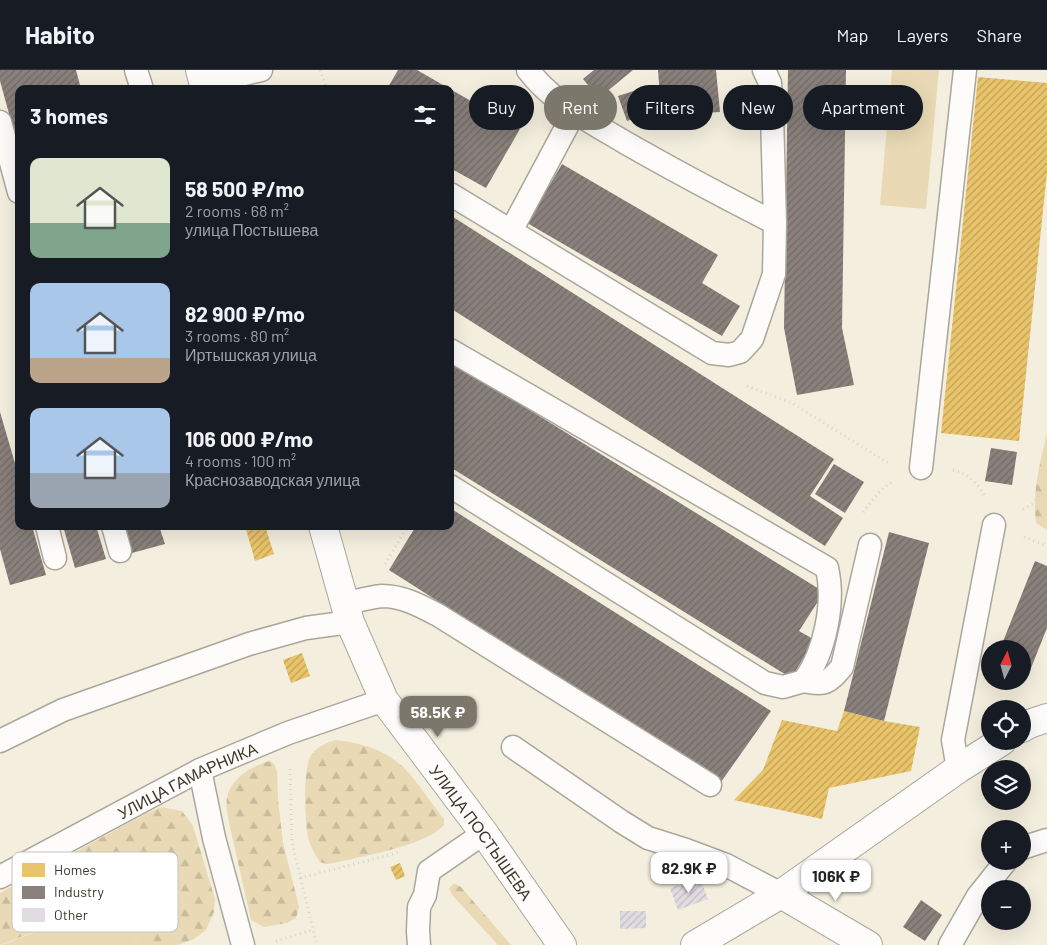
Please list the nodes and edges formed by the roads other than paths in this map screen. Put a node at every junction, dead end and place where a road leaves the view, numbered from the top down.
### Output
1 (136, 70) edge
2 (261, 70) edge
3 (528, 70) edge
4 (764, 70) edge
5 (965, 70) edge
6 (203, 81) edge
7 (141, 85) edge
8 (544, 88) edge
9 (0, 122) edge
10 (565, 130) edge
11 (603, 130) edge
12 (15, 177) edge
13 (454, 196) edge
14 (775, 223) junction
15 (511, 231) junction
16 (454, 352) edge
17 (921, 468) dead end
18 (454, 489) edge
19 (994, 525) dead end
20 (48, 530) edge
21 (114, 530) edge
22 (323, 530) edge
23 (870, 545) dead end
24 (120, 551) dead end
25 (55, 558) dead end
26 (347, 613) junction
27 (804, 681) junction
28 (384, 700) junction
29 (1047, 718) edge
30 (1031, 723) edge
31 (0, 740) edge
32 (513, 747) dead end
33 (988, 750) edge
34 (958, 769) junction
35 (200, 770) junction
36 (710, 785) dead end
37 (484, 834) junction
38 (1047, 840) edge
39 (1031, 845) edge
40 (47, 852) edge
41 (999, 870) edge
42 (12, 871) edge
43 (0, 877) edge
44 (781, 894) junction
45 (237, 943) edge
46 (419, 945) edge
47 (562, 945) edge
48 (695, 945) edge
49 (868, 945) edge
50 (950, 945) edge

1 - 7 lane
2 - 6 lane
3 - 8 lane
4 - 14 lane
5 - 17 lane
9 - 12 lane
10 - 15 lane
11 - 14 lane
13 - 15 lane
14 - 15 lane
16 - 27 lane
18 - 27 lane
19 - 34 lane
20 - 25 lane
21 - 24 lane
22 - 26 street, УЛИЦА ПОСТЫШЕВА
23 - 27 lane
26 - 28 street, УЛИЦА ПОСТЫШЕВА
26 - 31 lane
26 - 36 lane
28 - 35 lane, УЛИЦА ГАМАРНИКА
28 - 37 street, УЛИЦА ПОСТЫШЕВА
29 - 30 street
32 - 44 lane
33 - 34 street
34 - 44 street
35 - 40 lane, УЛИЦА ГАМАРНИКА
35 - 45 lane
37 - 46 lane
37 - 47 street, УЛИЦА ПОСТЫШЕВА
38 - 39 lane
41 - 50 lane
42 - 43 lane, УЛИЦА ГАМАРНИКА
44 - 48 street
44 - 49 street

